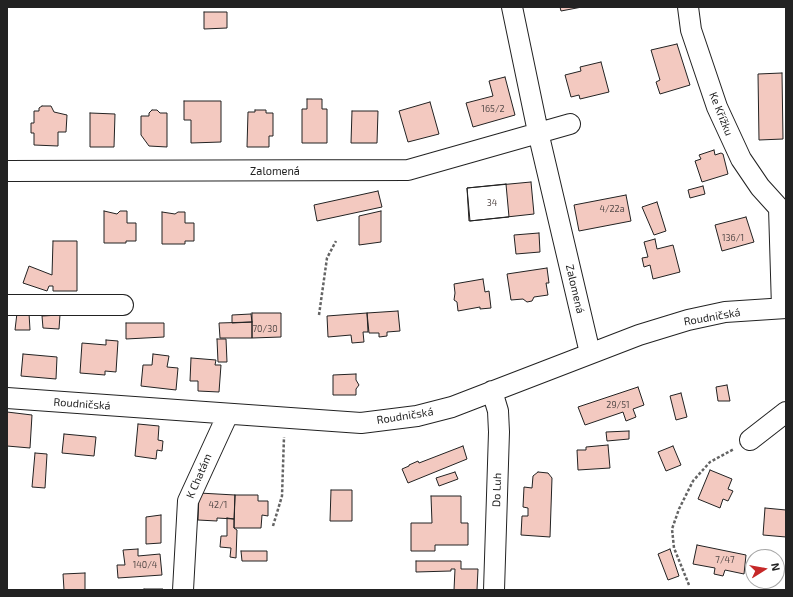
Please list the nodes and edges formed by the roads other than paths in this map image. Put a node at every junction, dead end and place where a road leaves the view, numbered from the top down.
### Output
1 (512, 7) edge
2 (688, 7) edge
3 (570, 124) dead end
4 (538, 132) junction
5 (7, 171) edge
6 (783, 202) edge
7 (7, 305) edge
8 (123, 305) dead end
9 (784, 308) edge
10 (590, 353) junction
11 (492, 391) junction
12 (7, 398) edge
13 (786, 412) edge
14 (228, 414) junction
15 (750, 440) road end
16 (184, 590) edge
17 (494, 590) edge

1 - 4 street, Zalomená
2 - 6 street, Ke Křížku
3 - 4 street
4 - 5 street, Zalomená
4 - 10 street, Zalomená
6 - 9 street, Ke Křížku
7 - 8 street
9 - 10 street, Roudničská
10 - 11 street, Roudničská
11 - 14 street, Roudničská
11 - 17 street, Do Luh
12 - 14 street, Roudničská
13 - 15 street
14 - 16 street, K Chatám

